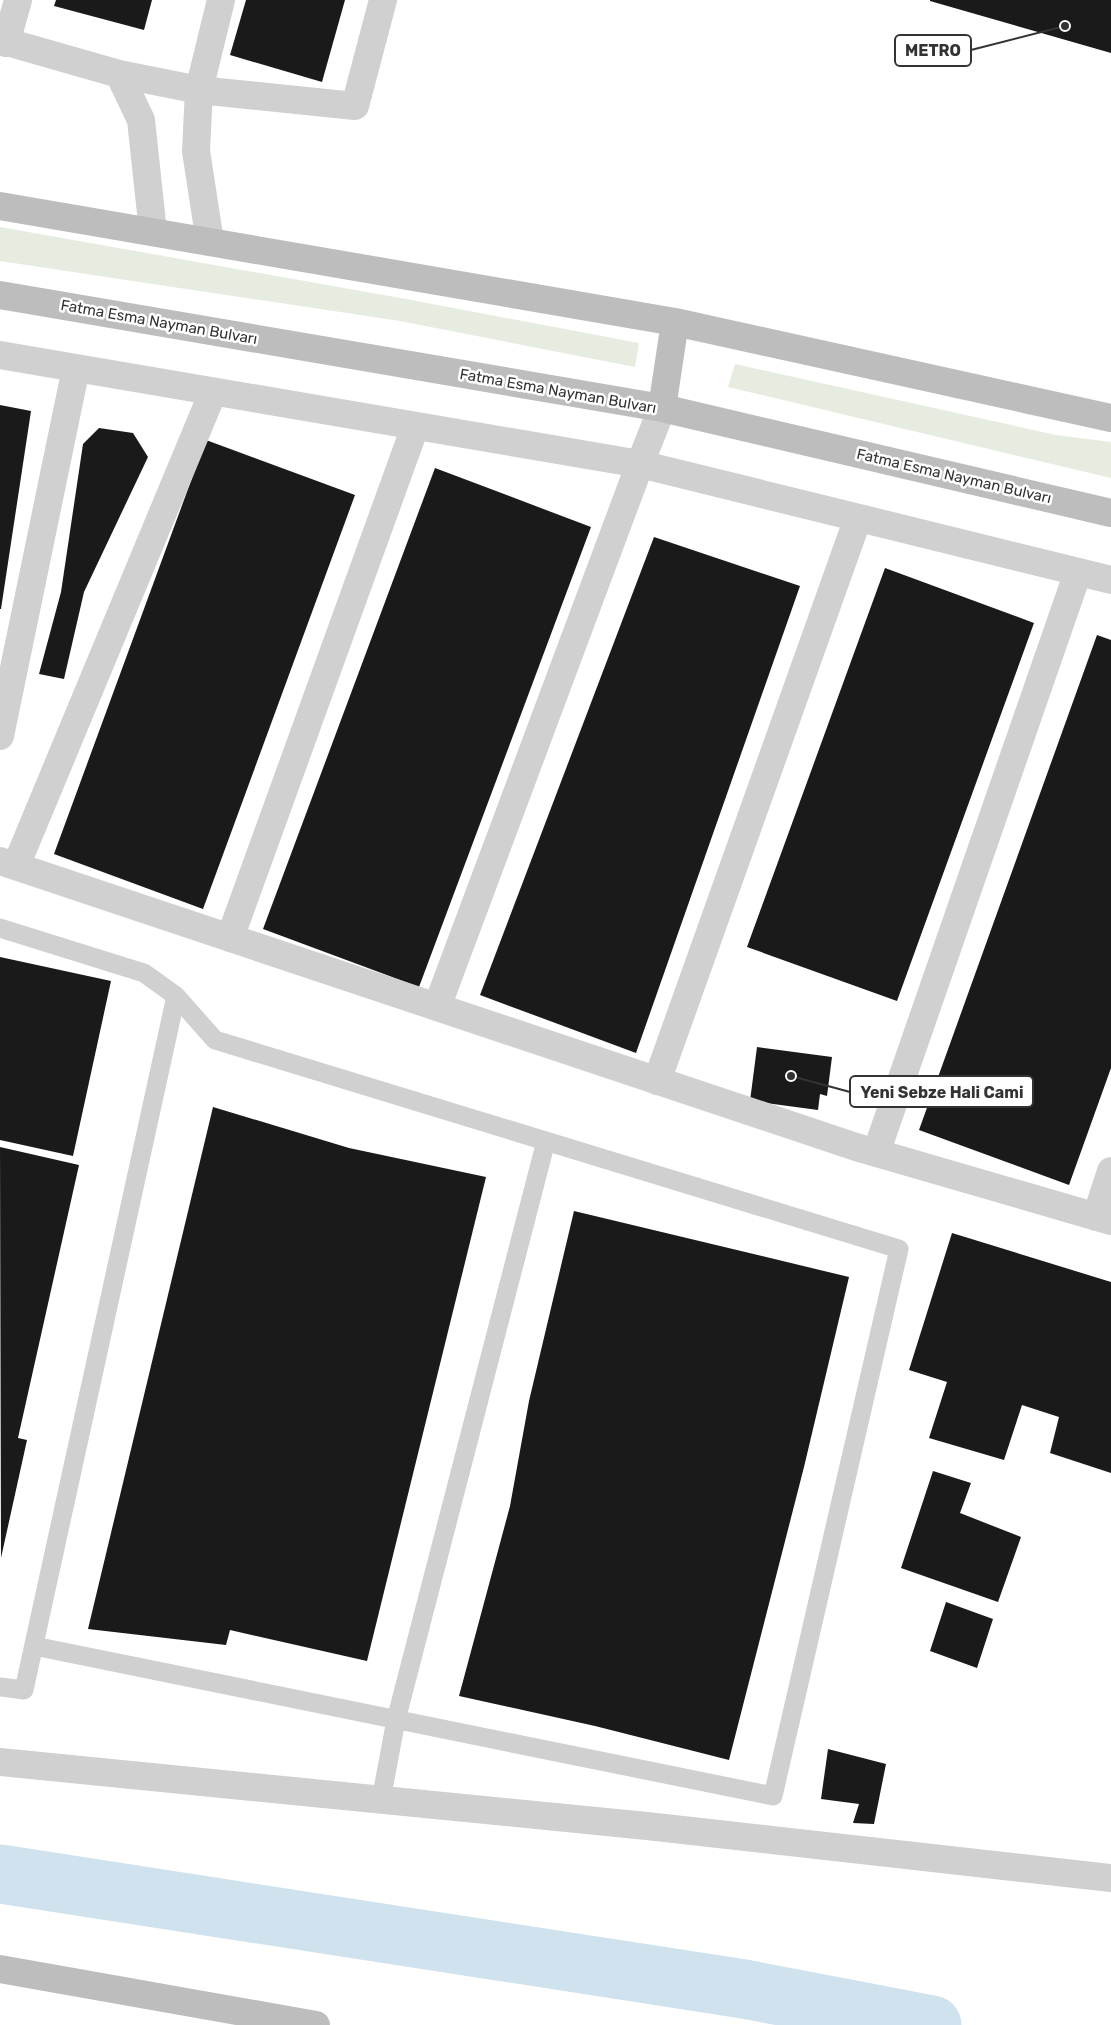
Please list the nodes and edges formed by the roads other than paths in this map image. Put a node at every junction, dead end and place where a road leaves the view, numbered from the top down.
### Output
1 (18, 0) edge
2 (221, 0) edge
3 (383, 0) edge
4 (3, 41) edge
5 (119, 74) junction
6 (199, 90) junction
7 (0, 206) edge
8 (153, 232) junction
9 (210, 242) junction
10 (0, 295) edge
11 (675, 322) junction
12 (0, 355) edge
13 (76, 368) junction
14 (214, 392) junction
15 (662, 408) junction
16 (1111, 418) edge
17 (415, 427) junction
18 (640, 464) junction
19 (1111, 513) edge
20 (858, 518) junction
21 (1078, 572) junction
22 (1111, 580) edge
23 (0, 736) edge
24 (8, 863) edge
25 (0, 928) edge
26 (230, 938) junction
27 (176, 996) junction
28 (438, 1007) junction
29 (657, 1081) junction
30 (546, 1141) junction
31 (876, 1153) junction
32 (1111, 1171) edge
33 (1103, 1219) edge
34 (34, 1646) junction
35 (0, 1687) edge
36 (396, 1720) junction
37 (0, 1762) edge
38 (381, 1800) junction
39 (1111, 1878) edge
40 (0, 1969) edge
41 (316, 2025) edge

1 - 4 street
2 - 6 street
3 - 6 street
4 - 5 street
5 - 6 street
5 - 8 street
6 - 9 street
7 - 8 main road
8 - 9 main road
9 - 11 main road
10 - 15 main road, Fatma Esma Nayman Bulvarı
11 - 15 main road
11 - 16 main road
12 - 13 street
13 - 14 street
13 - 23 street
14 - 17 street
14 - 24 street
15 - 18 street
15 - 19 main road, Fatma Esma Nayman Bulvarı
17 - 18 street
17 - 26 street
18 - 20 street
18 - 28 street
20 - 21 street
20 - 29 street
21 - 22 street
21 - 31 street
24 - 26 street
25 - 27 lane
26 - 28 street
27 - 30 lane
27 - 34 lane
28 - 29 street
29 - 31 street
30 - 36 lane
30 - 36 lane
31 - 33 street
32 - 33 street
34 - 35 lane
34 - 36 lane
36 - 38 lane
37 - 38 street
38 - 39 street
40 - 41 main road

